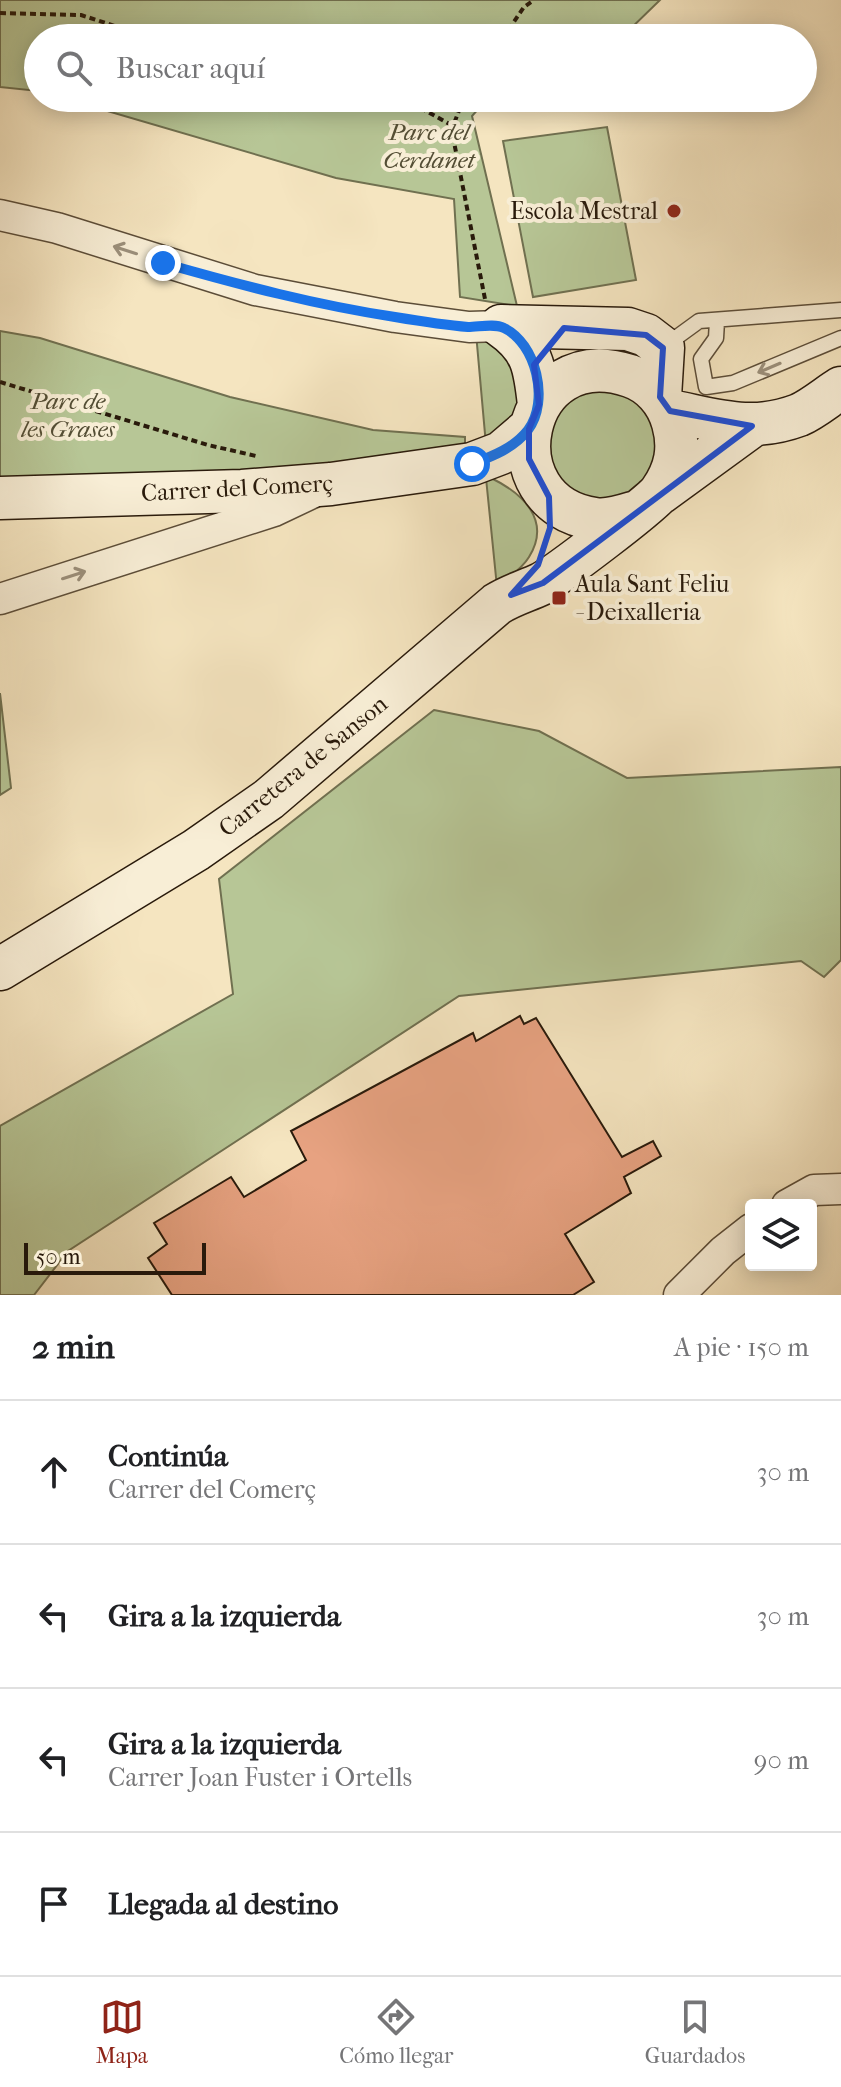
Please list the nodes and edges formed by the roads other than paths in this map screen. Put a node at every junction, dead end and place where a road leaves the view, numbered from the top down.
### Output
1 (0, 215) edge
2 (841, 310) edge
3 (717, 321) junction
4 (501, 326) junction
5 (564, 328) junction
6 (841, 338) edge
7 (663, 348) junction
8 (841, 388) edge
9 (534, 399) junction
10 (665, 404) junction
11 (752, 426) junction
12 (472, 464) junction
13 (331, 484) junction
14 (546, 494) junction
15 (0, 498) edge
16 (648, 503) junction
17 (511, 595) junction
18 (0, 599) edge
19 (0, 969) edge
20 (841, 1189) edge
21 (798, 1199) edge
22 (745, 1234) edge
23 (679, 1295) edge

4 -> 1 street
2 - 3 lane
6 -> 3 lane
3 - 7 lane
4 - 5 street
4 - 9 street
5 - 7 street
5 - 9 street
7 - 10 street
8 - 11 street
9 - 10 street
9 - 12 street, Carrer del Comerç
9 - 14 street
10 - 11 street
10 - 16 street
11 - 16 street
12 - 13 street, Carrer del Comerç
12 - 14 street, Carrer del Comerç
13 - 15 street, Carrer del Comerç
18 -> 13 street
14 - 16 street
14 - 17 street
16 - 17 street
17 - 19 street, Carretera de Sanson
20 - 21 street
22 - 23 street

